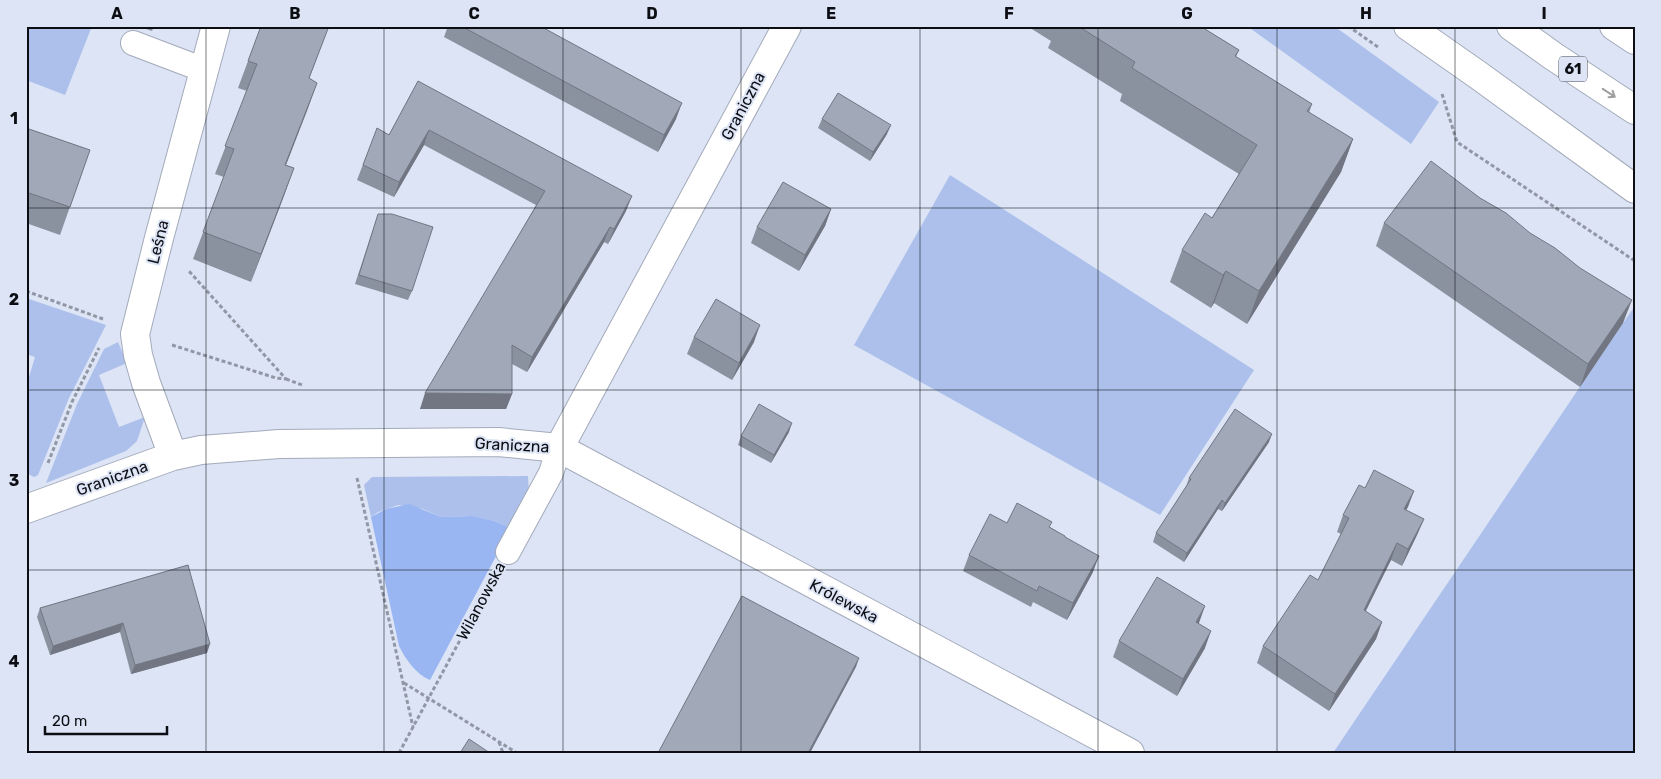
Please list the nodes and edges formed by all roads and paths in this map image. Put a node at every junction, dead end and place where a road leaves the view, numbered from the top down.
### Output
1 (216, 26) edge
2 (786, 26) edge
3 (1348, 26) edge
4 (1408, 26) edge
5 (1512, 26) edge
6 (1614, 26) edge
7 (1635, 40) edge
8 (133, 43) dead end
9 (1380, 48) dead end
10 (204, 70) junction
11 (1442, 93) dead end
12 (1635, 110) edge
13 (1635, 190) edge
14 (159, 238) junction
15 (1635, 261) edge
16 (26, 291) edge
17 (124, 328) junction
18 (286, 379) junction
19 (302, 385) dead end
20 (559, 448) junction
21 (173, 456) junction
22 (46, 470) dead end
23 (357, 477) dead end
24 (26, 510) edge
25 (508, 552) joint
26 (403, 683) junction
27 (429, 698) junction
28 (413, 727) junction
29 (499, 742) junction
30 (399, 753) edge
31 (503, 753) edge
32 (517, 753) edge
33 (1130, 753) edge

1 - 10 street, Leśna
2 - 20 street, Graniczna
3 - 9 path
4 - 13 street
5 -> 12 street, 61
6 - 7 street
8 - 10 lane
10 - 14 street, Leśna
11 - 15 path
14 - 17 street, Leśna
14 - 18 path
16 - 17 path
17 - 18 path
17 - 21 street, Leśna
17 - 22 path
18 - 19 path
20 - 21 street, Graniczna
20 - 25 lane, Wilanowska
20 - 33 street, Królewska
21 - 24 street, Graniczna
23 - 26 path
25 - 27 path, Wilanowska
26 - 27 path
26 - 28 path
27 - 28 path, Wilanowska
27 - 29 path
28 - 30 path, Wilanowska
29 - 31 path
29 - 32 path

